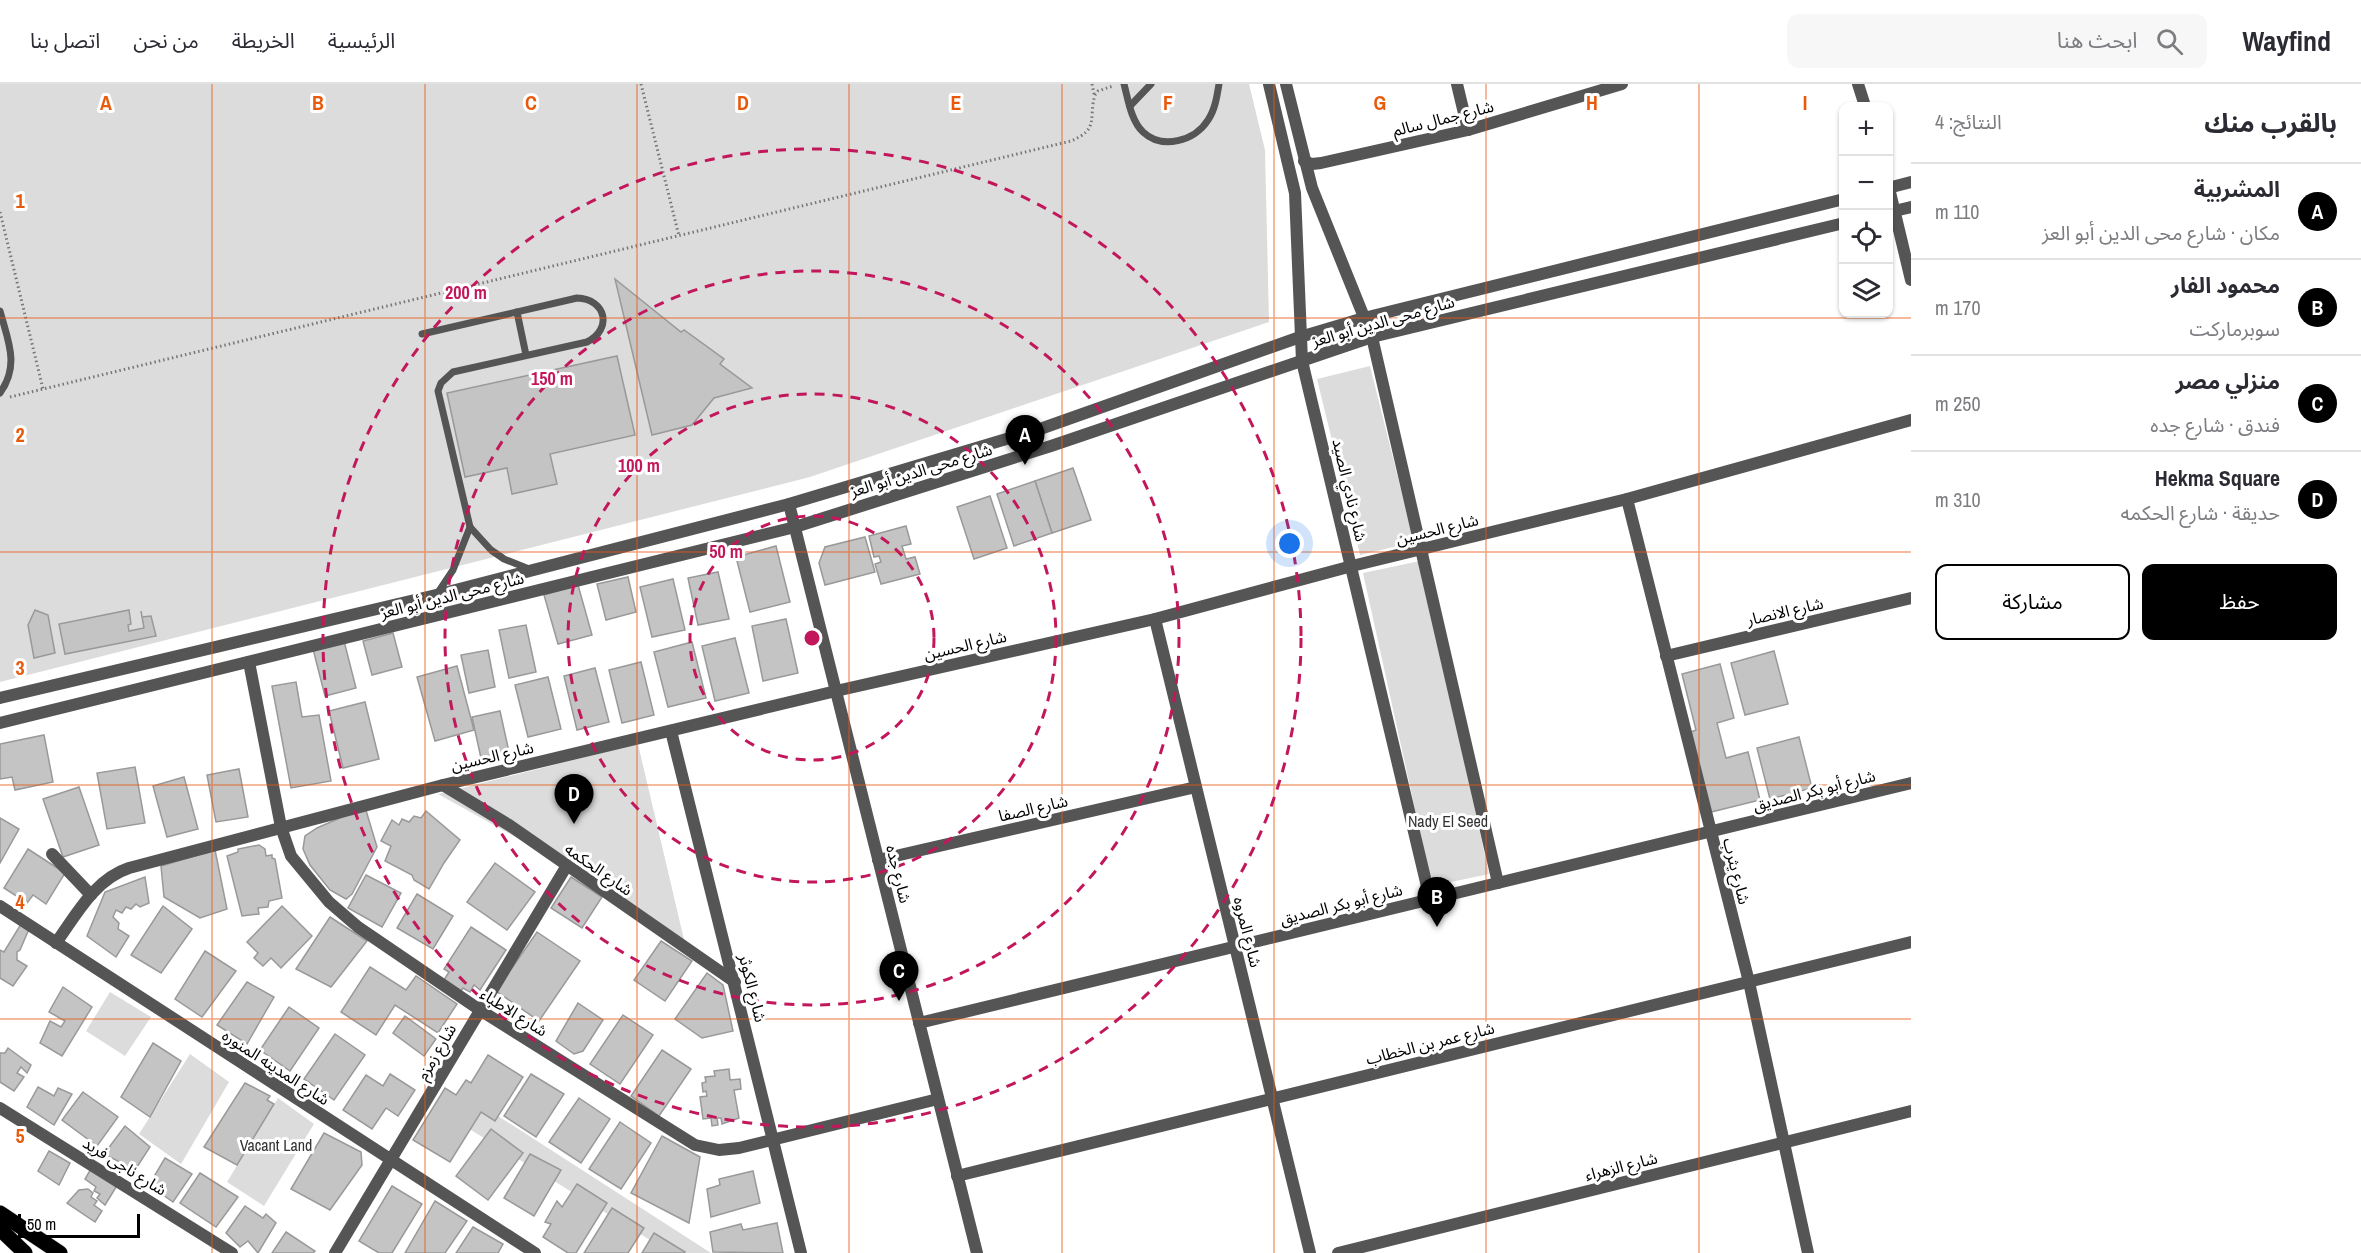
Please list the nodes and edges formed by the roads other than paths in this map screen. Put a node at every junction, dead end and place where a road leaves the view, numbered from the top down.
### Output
1 (1124, 84) edge
2 (1151, 84) edge
3 (1219, 84) edge
4 (1269, 84) edge
5 (1286, 84) edge
6 (1456, 84) edge
7 (1622, 84) edge
8 (1858, 84) edge
9 (1864, 102) edge
10 (1130, 106) junction
11 (1468, 130) junction
12 (1304, 161) junction
13 (1911, 182) edge
14 (1893, 186) edge
15 (1839, 200) edge
16 (1911, 207) edge
17 (1893, 211) edge
18 (1893, 215) edge
19 (1839, 224) edge
20 (1911, 280) edge
21 (0, 311) edge
22 (517, 312) junction
23 (1364, 318) junction
24 (422, 334) dead end
25 (1300, 337) junction
26 (1372, 337) junction
27 (526, 355) junction
28 (1302, 361) junction
29 (0, 393) edge
30 (1911, 420) edge
31 (1627, 499) junction
32 (789, 504) junction
33 (470, 527) junction
34 (795, 527) junction
35 (1421, 549) junction
36 (1352, 566) junction
37 (533, 570) junction
38 (436, 595) junction
39 (1911, 598) edge
40 (1155, 619) junction
41 (1666, 656) junction
42 (249, 662) junction
43 (836, 691) junction
44 (0, 698) edge
45 (0, 723) edge
46 (671, 731) junction
47 (1911, 783) edge
48 (443, 785) junction
49 (1196, 787) junction
50 (281, 827) junction
51 (1710, 832) junction
52 (52, 854) dead end
53 (878, 860) junction
54 (566, 867) junction
55 (1498, 883) junction
56 (91, 895) junction
57 (1430, 899) junction
58 (0, 906) edge
59 (1911, 942) edge
60 (56, 943) junction
61 (1235, 947) junction
62 (735, 982) junction
63 (1749, 982) junction
64 (480, 1010) junction
65 (919, 1023) junction
66 (938, 1099) junction
67 (1272, 1099) junction
68 (0, 1107) edge
69 (1911, 1111) edge
70 (774, 1140) junction
71 (1784, 1143) junction
72 (391, 1161) junction
73 (957, 1176) junction
74 (0, 1214) edge
75 (0, 1229) edge
76 (25, 1253) edge
77 (60, 1253) edge
78 (232, 1253) edge
79 (335, 1253) edge
80 (535, 1253) edge
81 (801, 1253) edge
82 (976, 1253) edge
83 (1310, 1253) edge
84 (1338, 1253) edge
85 (1808, 1253) edge

1 - 10 lane
2 - 10 lane
3 - 10 lane
4 - 25 street, شارع نادي الصيد
5 - 12 street
6 - 11 street
7 - 11 street, شارع جمال سالم
8 - 9 street
11 - 12 street, شارع جمال سالم
12 - 23 street
13 - 14 street
15 - 23 street, شارع محى الدين أبو العز
16 - 17 street
18 - 20 street
19 - 26 street, شارع محى الدين أبو العز
21 - 29 lane
22 - 24 lane
22 - 27 lane
22 - 27 lane
23 - 25 street, شارع محى الدين أبو العز
23 - 26 street
25 - 28 street, شارع نادي الصيد
25 - 32 street, شارع محى الدين أبو العز
26 - 28 street, شارع محى الدين أبو العز
26 - 35 street
27 - 33 lane
28 - 34 street, شارع محى الدين أبو العز
28 - 36 street, شارع نادي الصيد
30 - 31 street, شارع الحسين
31 - 35 street, شارع الحسين
31 - 41 street, شارع يثرب
32 - 34 street, شارع جده
32 - 37 street, شارع محى الدين أبو العز
33 - 37 lane
33 - 38 lane
34 - 42 street, شارع محى الدين أبو العز
34 - 43 street, شارع جده
35 - 36 street, شارع الحسين
35 - 55 street
36 - 40 street, شارع الحسين
36 - 57 street, شارع نادي الصيد
37 - 38 street, شارع محى الدين أبو العز
38 - 44 street, شارع محى الدين أبو العز
39 - 41 street, شارع الانصار
40 - 43 street, شارع الحسين
40 - 49 street, شارع المروه
41 - 51 street, شارع يثرب
42 - 45 street, شارع محى الدين أبو العز
42 - 50 street, شارع الاطباء
43 - 46 street, شارع الحسين
43 - 53 street, شارع جده
46 - 48 street, شارع الحسين
46 - 62 street, شارع الكوثر
47 - 51 street, شارع أبو بكر الصديق
48 - 50 street, شارع الحسين
48 - 54 street, شارع الحكمه
49 - 53 street, شارع الصفا
49 - 61 street, شارع المروه
50 - 56 street, شارع الحسين
50 - 64 street, شارع الاطباء
51 - 55 street, شارع أبو بكر الصديق
51 - 63 street, شارع يثرب
52 - 56 street
53 - 65 street, شارع جده
54 - 62 street, شارع الحكمه
54 - 64 street, شارع زمزم
55 - 57 street, شارع أبو بكر الصديق
56 - 60 street, شارع الحسين
57 - 61 street, شارع أبو بكر الصديق
58 - 60 street, شارع المدينه المنوره
59 - 63 street, شارع عمر بن الخطاب
60 - 72 street, شارع المدينه المنوره
61 - 65 street, شارع أبو بكر الصديق
61 - 67 street, شارع المروه
62 - 70 street, شارع الكوثر
63 - 67 street, شارع عمر بن الخطاب
63 - 71 street, شارع يثرب
64 - 70 street, شارع الاطباء
64 - 72 street, شارع زمزم
65 - 66 street, شارع جده
66 - 70 street, شارع الاطباء
66 - 73 street, شارع جده
67 - 73 street, شارع عمر بن الخطاب
67 - 83 street, شارع المروه
68 - 78 street, شارع ناجى فريد
69 - 71 street, شارع الزهراء
70 - 81 street, شارع الكوثر
71 - 84 street, شارع الزهراء
71 - 85 street, شارع يثرب
72 - 79 street, شارع زمزم
72 - 80 street, شارع المدينه المنوره
73 - 82 street, شارع جده
74 - 77 main road
75 - 76 main road

